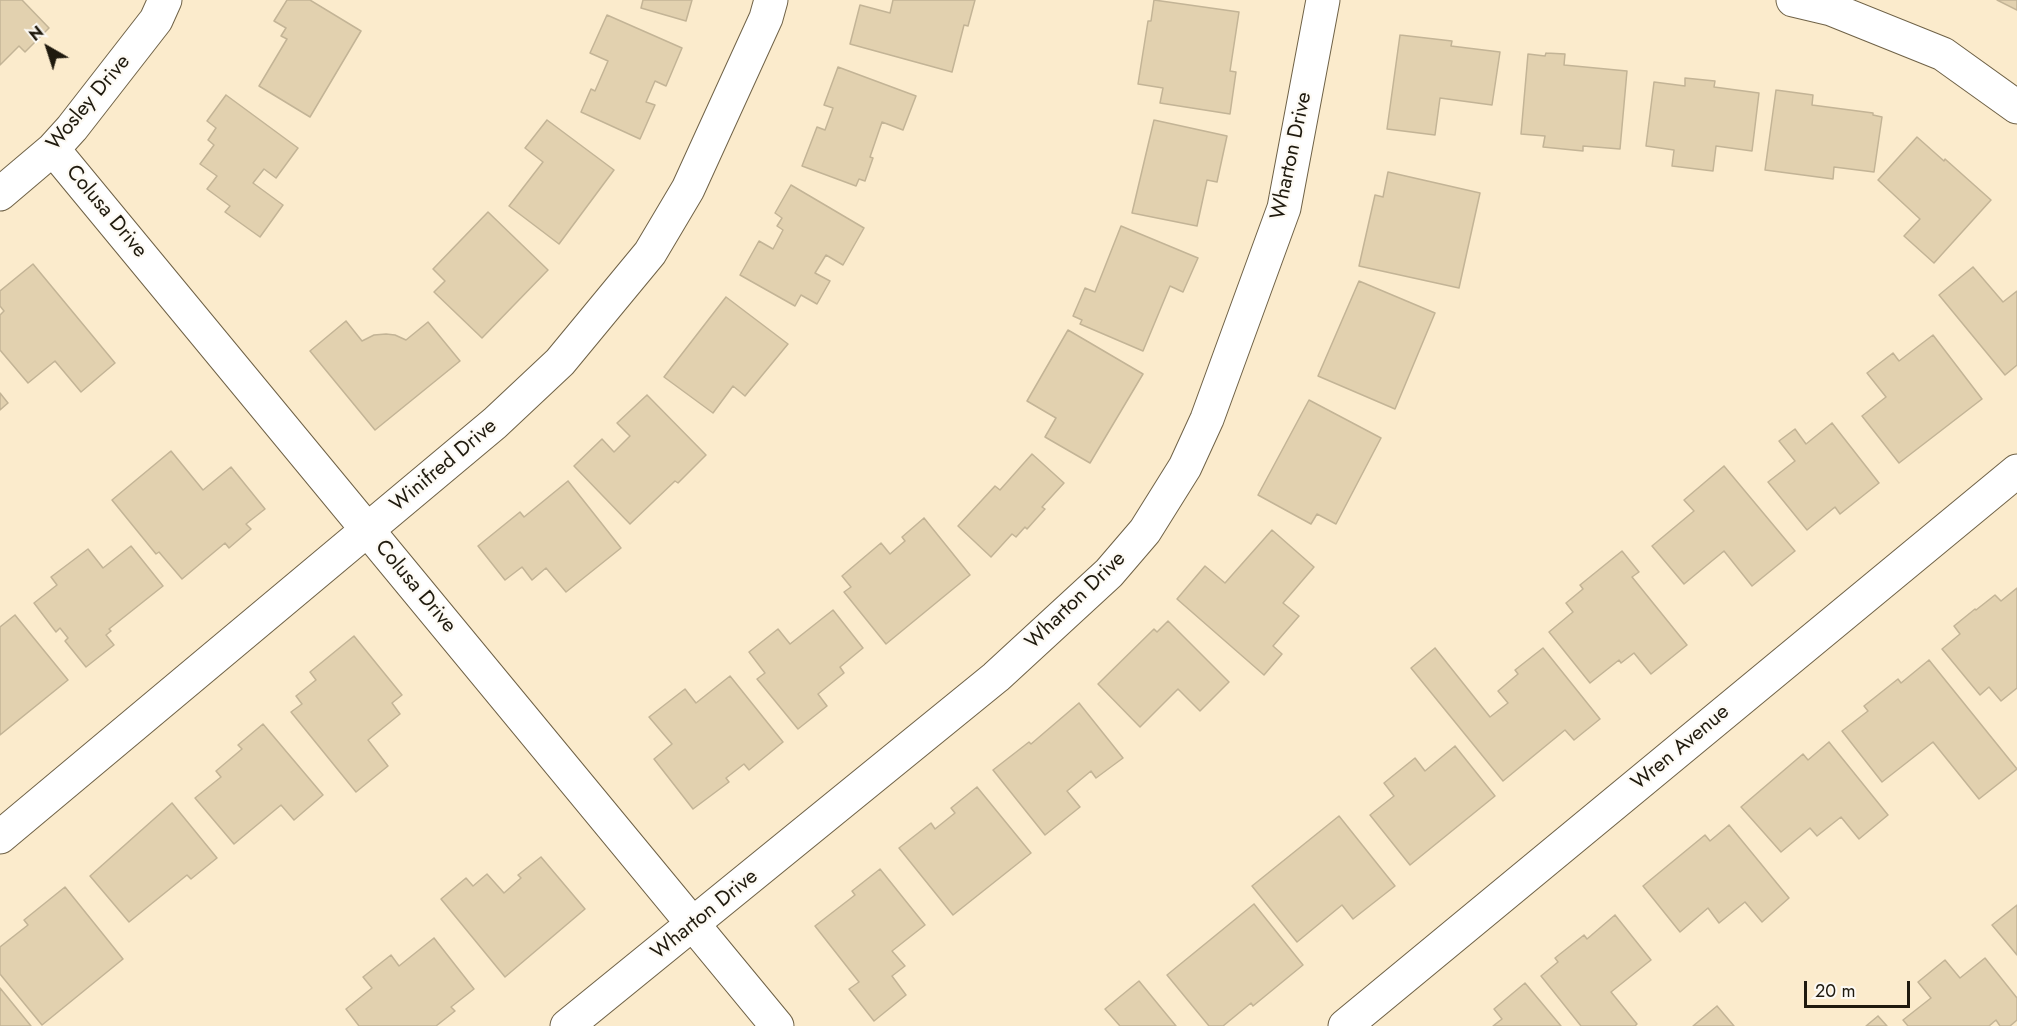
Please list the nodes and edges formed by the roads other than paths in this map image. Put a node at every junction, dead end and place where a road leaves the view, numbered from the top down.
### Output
1 (165, 0) edge
2 (771, 0) edge
3 (1323, 0) edge
4 (1793, 0) edge
5 (2017, 107) edge
6 (53, 148) junction
7 (0, 194) edge
8 (2017, 471) edge
9 (368, 530) junction
10 (0, 837) edge
11 (693, 924) junction
12 (567, 1026) edge
13 (777, 1026) edge
14 (1345, 1026) edge

1 - 6 street, Wosley Drive
2 - 9 street, Winifred Drive
3 - 11 street, Wharton Drive
4 - 5 street
6 - 7 street, Wosley Drive
6 - 9 street, Colusa Drive
8 - 14 street, Wren Avenue
9 - 10 street, Winifred Drive
9 - 11 street, Colusa Drive
11 - 12 street, Wharton Drive
11 - 13 street, Colusa Drive

